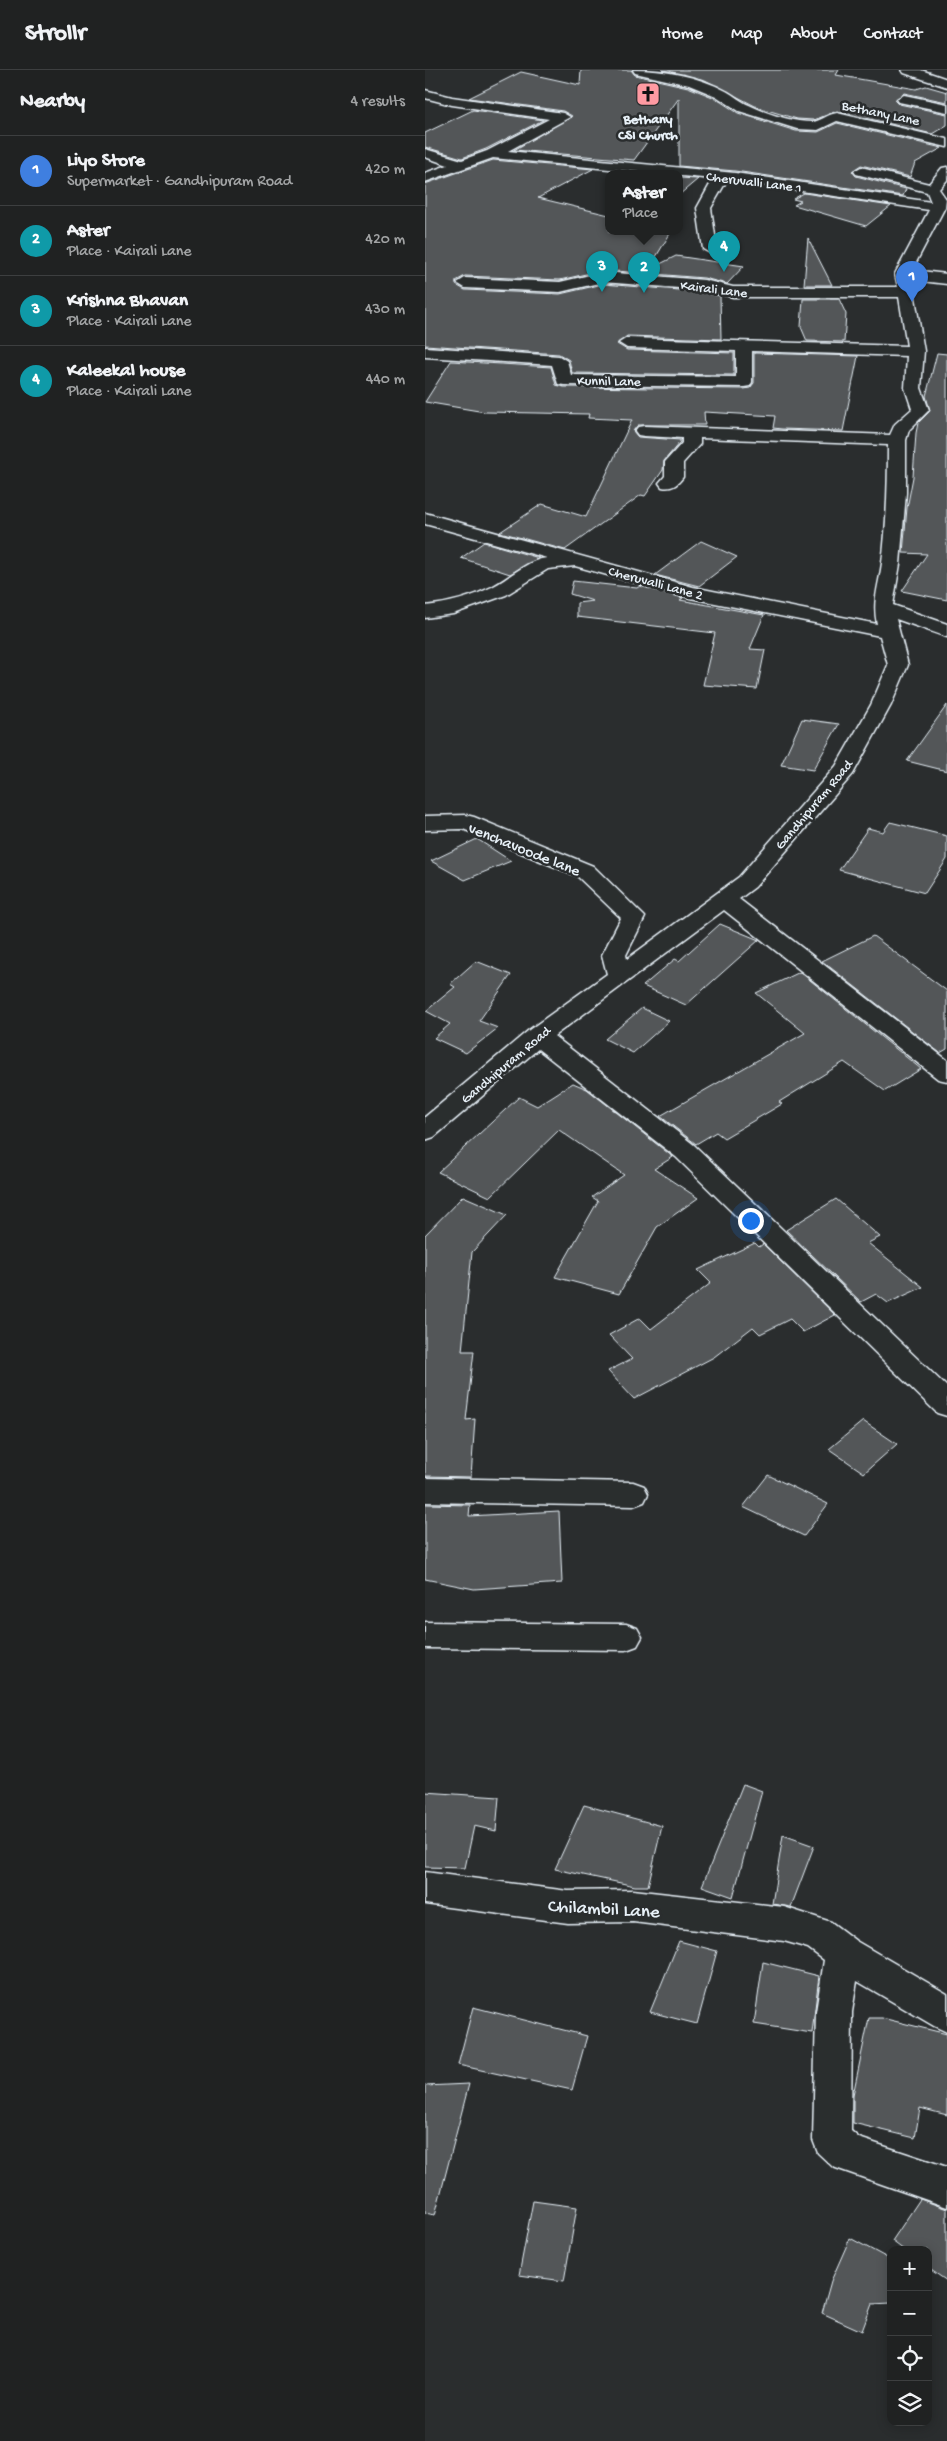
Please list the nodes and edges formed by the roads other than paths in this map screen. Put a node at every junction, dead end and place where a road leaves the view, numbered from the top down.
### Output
1 (639, 70) edge
2 (908, 70) edge
3 (947, 83) edge
4 (425, 94) edge
5 (904, 98) dead end
6 (947, 108) edge
7 (947, 143) edge
8 (425, 153) edge
9 (491, 154) junction
10 (463, 165) junction
11 (659, 170) edge
12 (861, 171) dead end
13 (947, 171) edge
14 (683, 172) edge
15 (722, 176) junction
16 (425, 178) edge
17 (939, 199) edge
18 (710, 249) dead end
19 (947, 279) edge
20 (465, 283) dead end
21 (904, 283) junction
22 (627, 343) dead end
23 (745, 347) junction
24 (916, 351) junction
25 (425, 352) edge
26 (644, 431) dead end
27 (691, 434) junction
28 (897, 440) junction
29 (668, 483) dead end
30 (425, 518) edge
31 (577, 560) junction
32 (883, 608) junction
33 (425, 612) edge
34 (947, 631) edge
35 (889, 632) junction
36 (425, 823) edge
37 (725, 899) junction
38 (619, 976) junction
39 (538, 1036) junction
40 (947, 1073) edge
41 (425, 1132) edge
42 (947, 1405) edge
43 (425, 1490) edge
44 (633, 1494) dead end
45 (425, 1635) edge
46 (627, 1637) dead end
47 (425, 1888) edge
48 (843, 1953) junction
49 (947, 2014) edge
50 (947, 2187) edge

1 - 7 street, Bethany Lane
2 - 3 street
4 - 9 street
5 - 6 street
8 - 10 street
9 - 10 street, Cheruvalli Lane 1
9 - 11 street, Cheruvalli Lane 1
10 - 16 street, Cheruvalli Lane 1
12 - 17 street
13 - 17 street
14 - 15 street, Cheruvalli Lane 1
15 - 17 street, Cheruvalli Lane 1
15 - 18 street
17 - 21 street
19 - 21 street, Kairali Lane
20 - 21 street, Kairali Lane
21 - 24 street
22 - 23 street
23 - 24 street
23 - 25 street, Kunnil Lane
24 - 28 street
26 - 27 street
27 - 28 street
27 - 29 street
28 - 32 street, Gandhipuram Road
30 - 31 street, Cheruvalli Lane 2
31 - 33 street
31 - 35 street, Cheruvalli Lane 2
32 - 34 street
32 - 35 street, Gandhipuram Road
35 - 37 street, Gandhipuram Road
36 - 38 street, venchavoode lane
37 - 38 street, Gandhipuram Road
37 - 40 street
38 - 39 street, Gandhipuram Road
39 - 41 street, Gandhipuram Road
39 - 42 street
43 - 44 street
45 - 46 street
47 - 48 street, Chilambil Lane
48 - 49 street, Chilambil Lane
48 - 50 street

